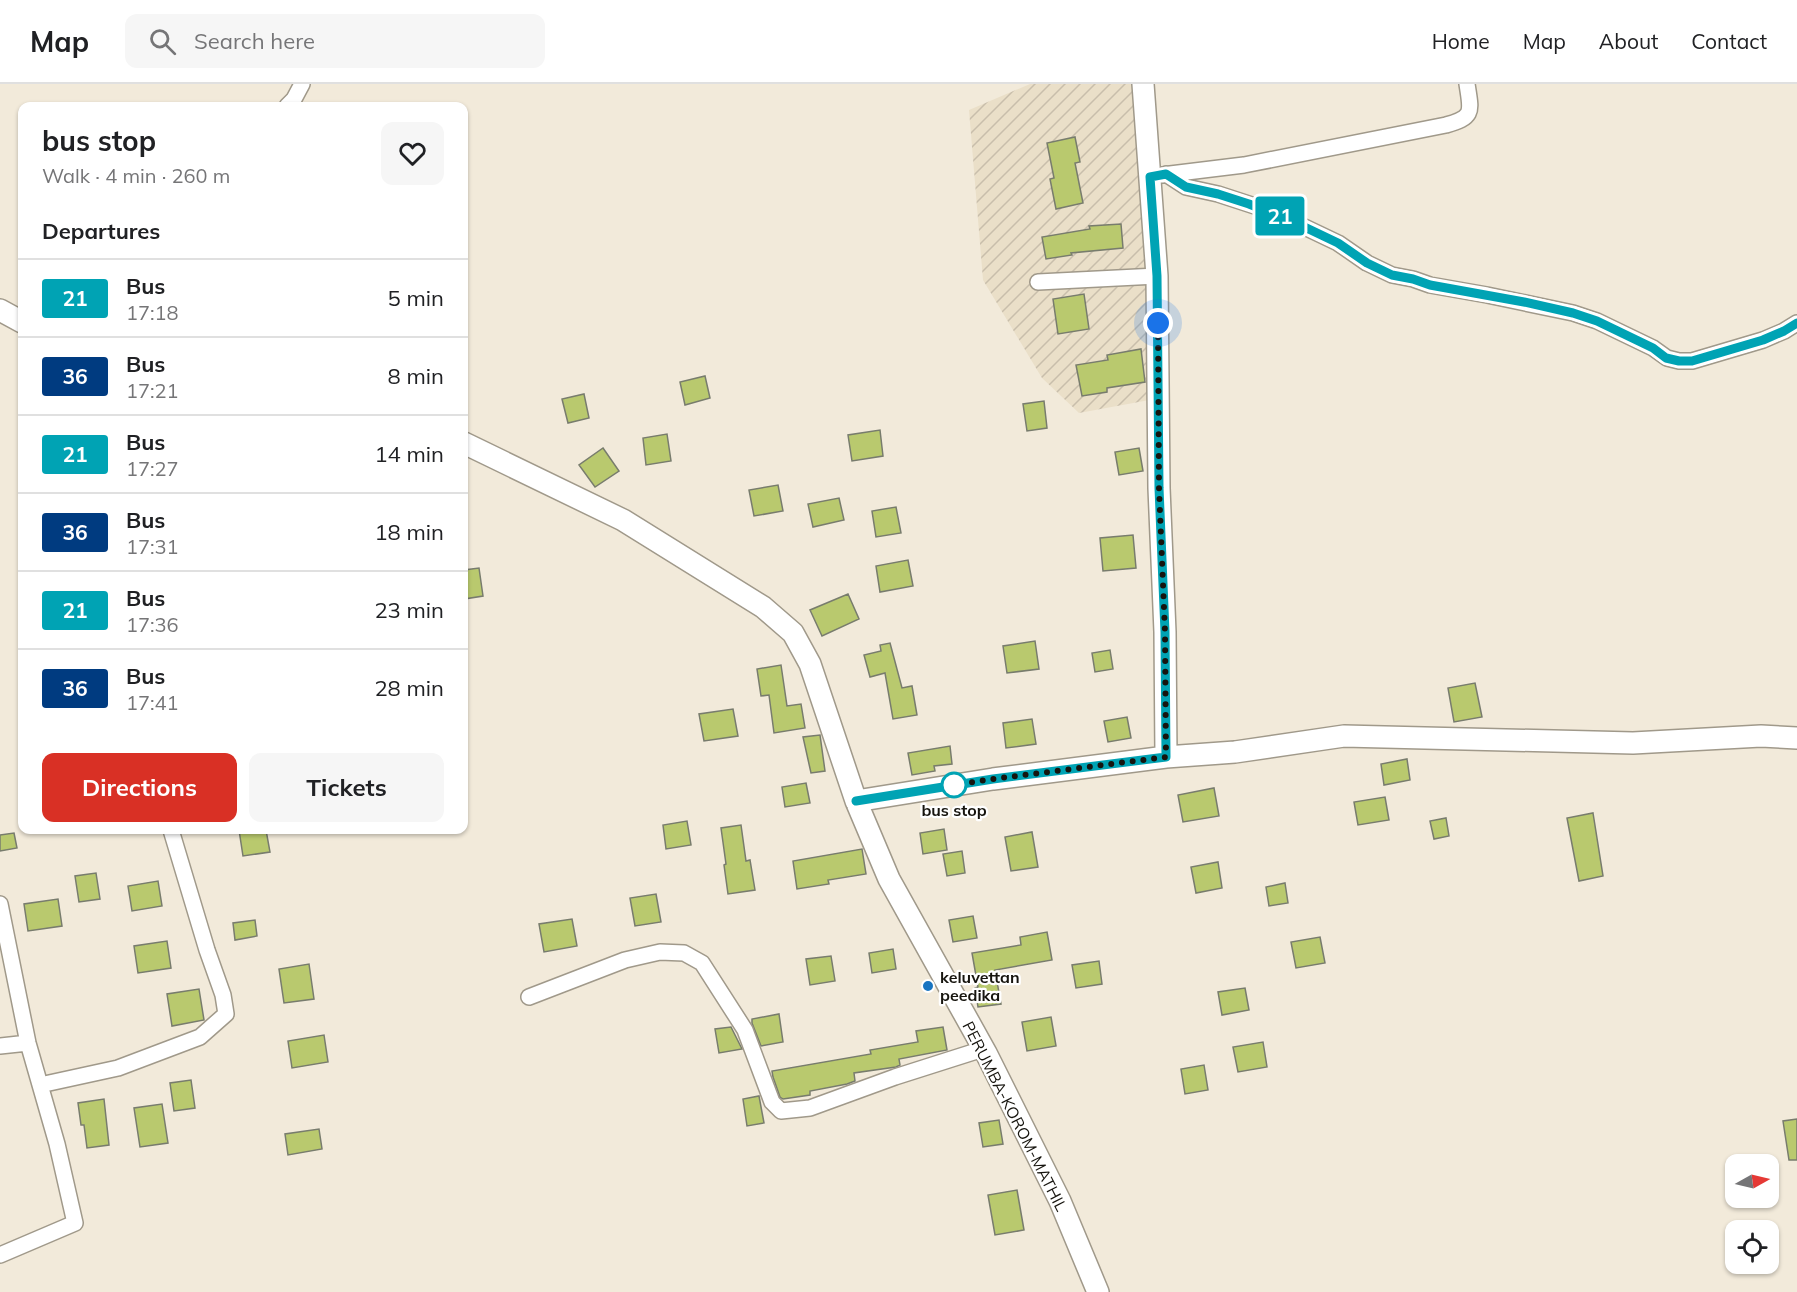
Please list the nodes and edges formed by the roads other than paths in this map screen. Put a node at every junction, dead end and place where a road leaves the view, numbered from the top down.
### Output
1 (302, 84) edge
2 (1143, 84) edge
3 (1467, 84) edge
4 (291, 102) edge
5 (1158, 176) junction
6 (1157, 276) junction
7 (1038, 282) dead end
8 (0, 310) edge
9 (18, 320) edge
10 (1797, 323) edge
11 (468, 444) edge
12 (1797, 738) edge
13 (1166, 757) junction
14 (856, 801) junction
15 (172, 834) edge
16 (0, 904) edge
17 (529, 997) dead end
18 (28, 1043) junction
19 (0, 1046) edge
20 (983, 1049) junction
21 (40, 1085) junction
22 (0, 1255) edge
23 (1098, 1292) edge

1 - 4 street
2 - 5 street
3 - 5 street
5 - 6 street
5 - 10 street
6 - 7 street
6 - 13 street
8 - 9 street
11 - 14 street, PERUMBA-KOROM-MATHIL
12 - 13 street
13 - 14 street
14 - 20 street, PERUMBA-KOROM-MATHIL
15 - 21 street
16 - 18 street
17 - 20 street
18 - 19 street
18 - 21 street
20 - 23 street, PERUMBA-KOROM-MATHIL
21 - 22 street

